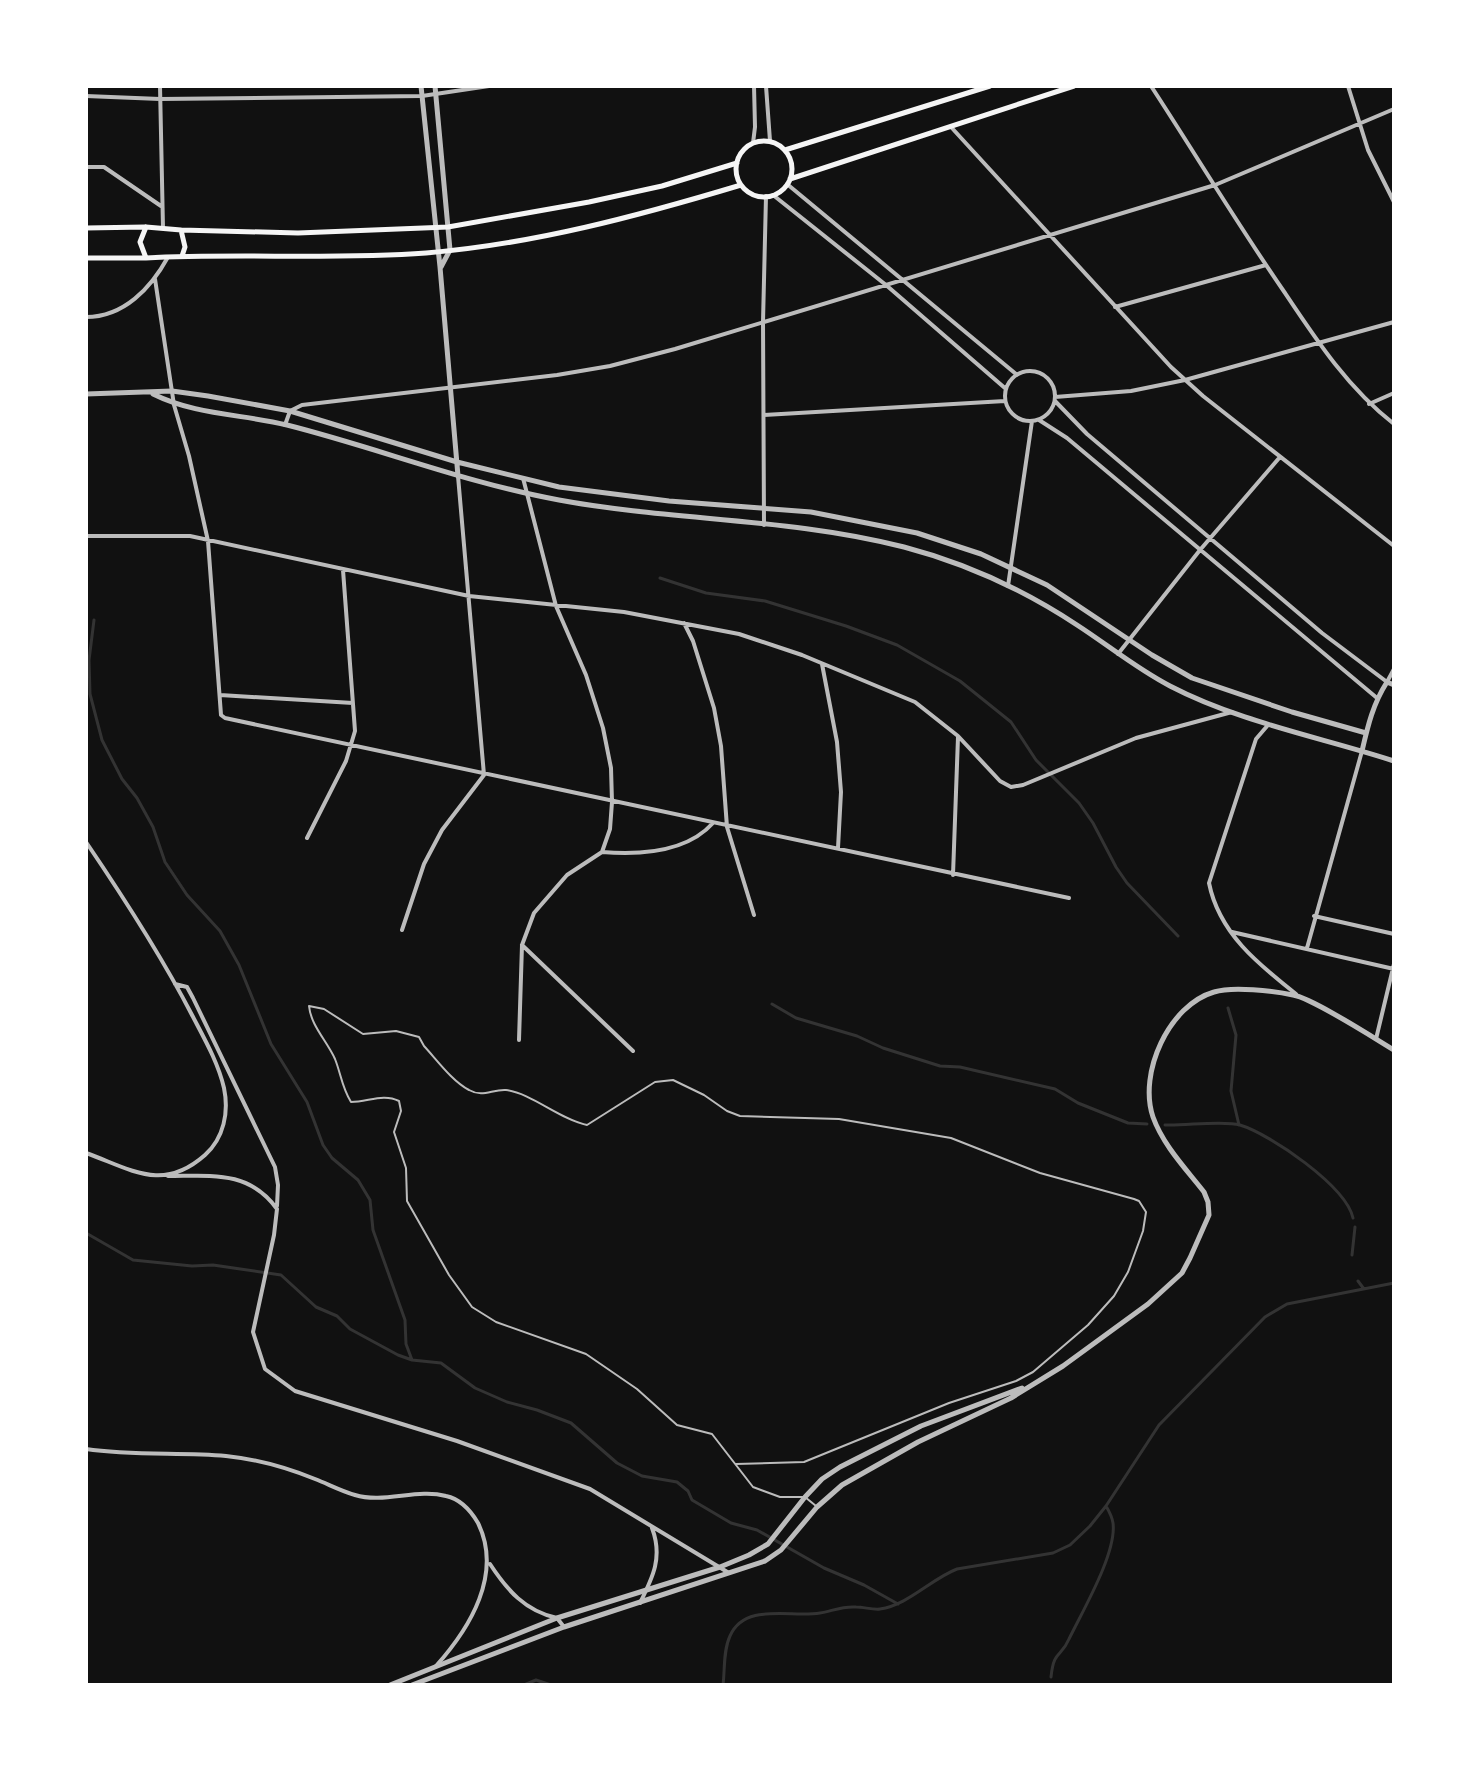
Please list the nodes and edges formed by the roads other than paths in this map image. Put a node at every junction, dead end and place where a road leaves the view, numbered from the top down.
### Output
1 (160, 86) edge
2 (421, 86) edge
3 (435, 86) edge
4 (489, 86) edge
5 (754, 86) edge
6 (766, 86) edge
7 (990, 86) edge
8 (1074, 86) edge
9 (1151, 86) edge
10 (1348, 86) edge
11 (436, 95) junction
12 (86, 96) edge
13 (422, 96) junction
14 (160, 99) junction
15 (1394, 109) edge
16 (1359, 123) junction
17 (949, 125) junction
18 (770, 141) junction
19 (753, 143) junction
20 (785, 150) junction
21 (737, 163) junction
22 (86, 167) edge
23 (789, 181) junction
24 (741, 185) junction
25 (1215, 185) junction
26 (770, 196) junction
27 (1394, 202) edge
28 (161, 206) junction
29 (146, 227) junction
30 (435, 227) junction
31 (448, 227) junction
32 (86, 228) edge
33 (163, 228) junction
34 (181, 230) junction
35 (1050, 236) junction
36 (450, 250) junction
37 (437, 251) junction
38 (182, 256) junction
39 (168, 257) junction
40 (86, 258) edge
41 (146, 258) junction
42 (1266, 265) junction
43 (440, 267) junction
44 (155, 279) junction
45 (904, 280) junction
46 (886, 285) junction
47 (1115, 307) junction
48 (86, 317) edge
49 (763, 322) junction
50 (1394, 322) edge
51 (1318, 342) junction
52 (1016, 374) junction
53 (1185, 380) junction
54 (449, 388) junction
55 (1006, 389) junction
56 (172, 391) junction
57 (1394, 393) edge
58 (86, 394) edge
59 (152, 394) junction
60 (1055, 399) junction
61 (1005, 401) junction
62 (1369, 404) junction
63 (174, 405) junction
64 (290, 411) junction
65 (764, 415) junction
66 (1035, 420) junction
67 (1394, 424) edge
68 (285, 425) junction
69 (1280, 457) junction
70 (457, 462) junction
71 (458, 476) junction
72 (523, 478) junction
73 (526, 493) junction
74 (764, 507) junction
75 (764, 525) junction
76 (86, 536) edge
77 (1209, 539) junction
78 (208, 541) junction
79 (1394, 546) edge
80 (1200, 550) junction
81 (1012, 568) junction
82 (343, 570) junction
83 (1008, 586) junction
84 (469, 596) junction
85 (556, 606) junction
86 (684, 623) junction
87 (1128, 640) junction
88 (1118, 654) junction
89 (822, 664) junction
90 (1394, 669) edge
91 (1391, 683) edge
92 (220, 695) junction
93 (1377, 698) junction
94 (353, 703) junction
95 (1234, 711) junction
96 (1270, 724) junction
97 (1366, 733) junction
98 (958, 736) junction
99 (353, 745) junction
100 (1362, 751) junction
101 (1394, 761) edge
102 (484, 775) junction
103 (612, 802) junction
104 (713, 823) junction
105 (727, 827) junction
106 (307, 838) dead end
107 (86, 842) edge
108 (838, 849) junction
109 (602, 852) junction
110 (953, 875) junction
111 (1069, 898) dead end
112 (754, 915) dead end
113 (1314, 916) junction
114 (402, 930) dead end
115 (1229, 931) junction
116 (1394, 934) edge
117 (522, 945) junction
118 (1307, 948) junction
119 (1393, 967) edge
120 (175, 984) junction
121 (1296, 995) junction
122 (1376, 1039) junction
123 (519, 1040) dead end
124 (1394, 1050) edge
125 (633, 1051) dead end
126 (86, 1153) edge
127 (168, 1176) junction
128 (277, 1209) junction
129 (1030, 1386) junction
130 (86, 1449) edge
131 (736, 1464) junction
132 (805, 1497) junction
133 (817, 1507) junction
134 (651, 1526) junction
135 (488, 1562) junction
136 (720, 1567) junction
137 (731, 1574) junction
138 (647, 1588) junction
139 (640, 1603) junction
140 (557, 1618) junction
141 (564, 1627) junction
142 (434, 1668) junction
143 (390, 1685) edge
144 (412, 1685) edge

1 - 14 street
2 - 13 street
3 - 11 street
4 - 11 street
5 - 19 street
6 - 18 street
7 - 20 main road
8 - 17 main road
9 - 25 street
10 - 16 street
11 - 13 street
11 - 31 street
12 - 14 street
13 - 14 street
13 - 30 street
14 - 28 street
15 - 16 street
16 - 25 street
16 - 27 street
17 - 23 main road
17 - 35 street
18 - 19 main road
18 - 20 main road
19 - 21 main road
20 - 23 main road
21 - 24 main road
21 - 31 main road
22 - 28 street
23 - 26 main road
23 - 45 street
24 - 26 main road
24 - 36 main road
25 - 35 street
25 - 42 street
26 - 46 street
26 - 49 street
28 - 33 street
29 - 32 main road
29 - 33 main road
29 - 41 main road
30 - 31 main road
30 - 34 main road
30 - 37 street
31 - 36 street
33 - 34 main road
34 - 38 main road
35 - 45 street
35 - 47 street
36 - 37 main road
36 - 43 street
37 - 38 main road
37 - 43 street
38 - 39 main road
39 - 41 main road
39 - 44 street
40 - 41 main road
42 - 47 street
42 - 51 street
43 - 54 street
44 - 48 street
44 - 56 street
45 - 46 street
45 - 52 street
46 - 49 street
46 - 55 street
47 - 53 street
49 - 54 street
49 - 65 street
50 - 51 street
51 - 53 street
51 - 62 street
52 - 55 street
52 - 60 street
53 - 60 street
53 - 69 street
54 - 64 street
54 - 70 street
55 - 61 street
56 - 59 street
56 - 63 street
56 - 64 street
57 - 62 street
58 - 59 street
59 - 63 street
60 - 66 street
60 - 77 street
61 - 65 street
61 - 66 street
62 - 67 street
63 - 68 street
63 - 78 street
64 - 68 street
64 - 70 street
65 - 74 street
66 - 80 street
66 - 81 street
68 - 71 street
69 - 77 street
69 - 79 street
70 - 71 street
70 - 72 street
71 - 73 street
71 - 84 street
72 - 73 street
72 - 74 street
73 - 75 street
73 - 85 street
74 - 75 street
74 - 81 street
75 - 83 street
76 - 78 street
77 - 80 street
77 - 91 street
78 - 82 street
78 - 92 street
80 - 87 street
80 - 93 street
81 - 83 street
81 - 87 street
82 - 84 street
82 - 94 street
83 - 88 street
84 - 85 street
84 - 102 street
85 - 86 street
85 - 103 street
86 - 89 street
86 - 105 street
87 - 88 street
87 - 97 street
88 - 95 street
89 - 98 street
89 - 108 street
90 - 91 street
91 - 93 street
92 - 94 street
92 - 99 street
93 - 97 street
94 - 99 street
95 - 96 street
95 - 98 street
96 - 100 street
96 - 115 street
97 - 100 street
98 - 110 street
99 - 102 street
99 - 106 street
100 - 101 street
100 - 113 street
102 - 103 street
102 - 114 street
103 - 104 street
103 - 109 street
104 - 105 street
104 - 109 street
105 - 108 street
105 - 112 street
107 - 120 street
108 - 110 street
109 - 117 street
110 - 111 street
113 - 116 street
113 - 118 street
115 - 118 street
115 - 121 street
117 - 123 street
117 - 125 street
118 - 119 street
119 - 122 street
120 - 127 street
120 - 128 street
121 - 122 street
121 - 129 street
122 - 124 street
126 - 127 street
127 - 128 street
128 - 134 street
129 - 132 street
129 - 133 street
130 - 135 street
131 - 131 lane
131 - 132 lane
132 - 133 lane
132 - 136 street
133 - 137 street
134 - 136 street
134 - 138 street
135 - 140 street
135 - 142 street
136 - 137 street
136 - 138 street
137 - 139 street
138 - 139 street
138 - 140 street
139 - 141 street
140 - 141 street
140 - 142 street
141 - 144 street
142 - 143 street

